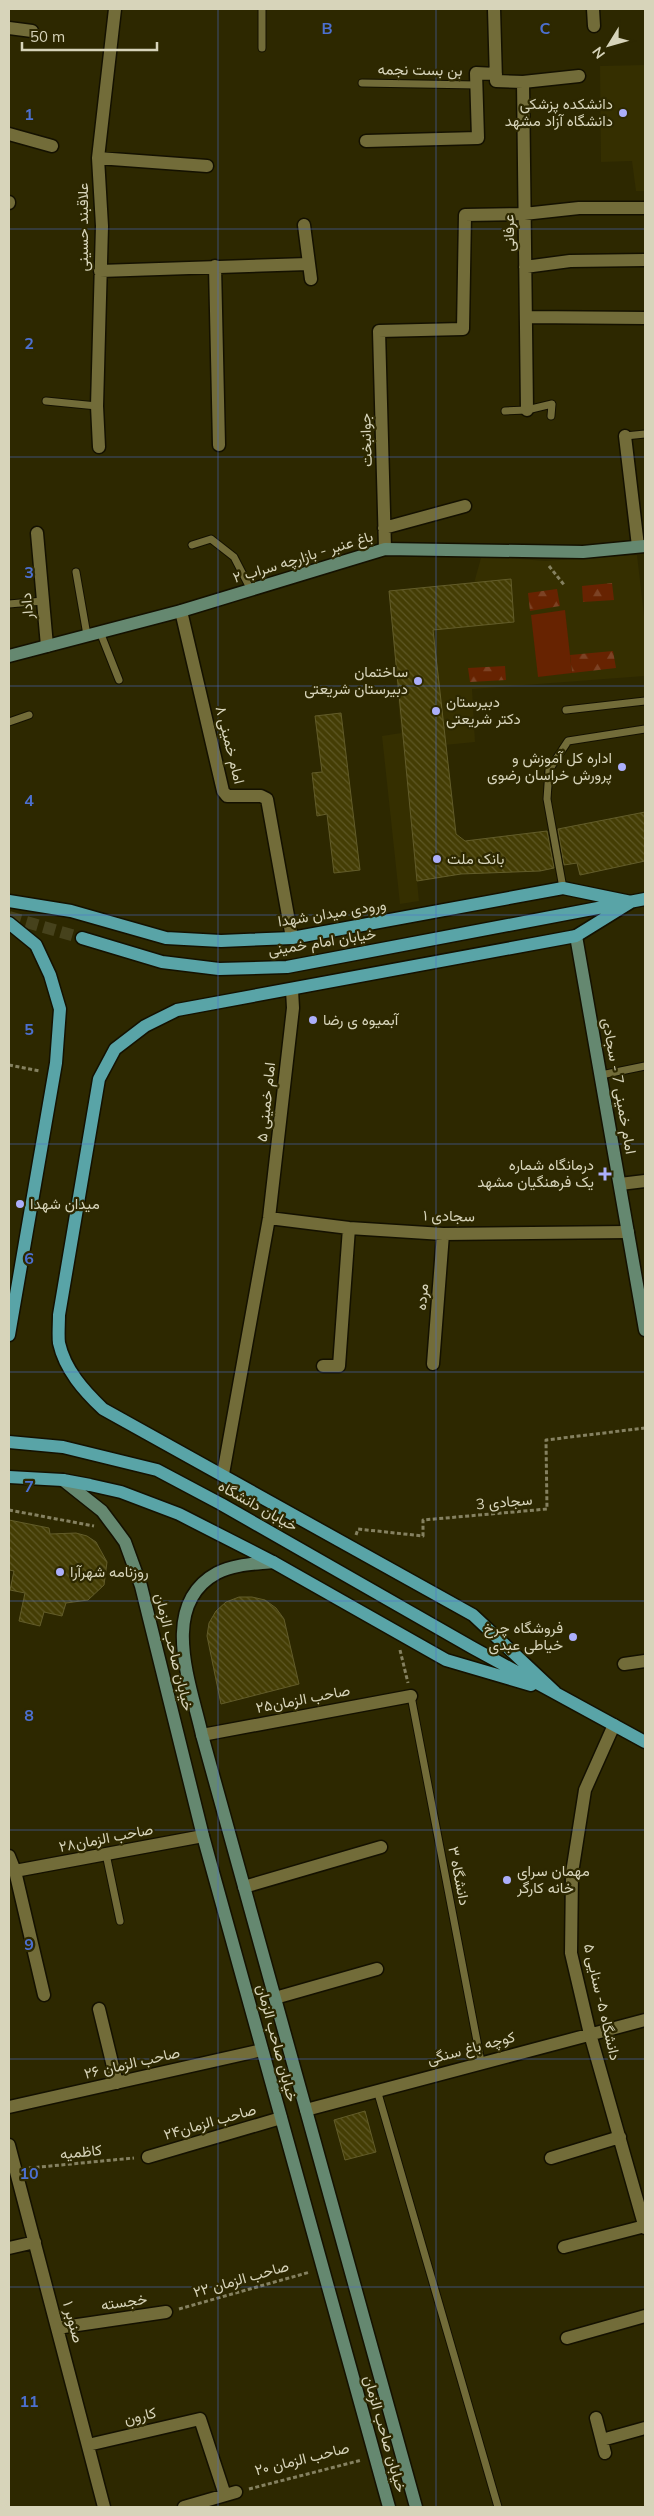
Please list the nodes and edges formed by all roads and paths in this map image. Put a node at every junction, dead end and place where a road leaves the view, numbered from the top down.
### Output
1 (116, 9) edge
2 (262, 9) edge
3 (494, 9) edge
4 (594, 9) edge
5 (594, 26) dead end
6 (9, 28) edge
7 (32, 31) dead end
8 (262, 48) dead end
9 (579, 76) dead end
10 (496, 78) junction
11 (523, 82) junction
12 (362, 83) dead end
13 (477, 85) junction
14 (9, 134) edge
15 (366, 141) dead end
16 (52, 146) dead end
17 (98, 158) junction
18 (207, 166) dead end
19 (645, 208) edge
20 (524, 214) junction
21 (304, 225) dead end
22 (645, 260) edge
23 (308, 264) junction
24 (215, 266) junction
25 (525, 267) junction
26 (100, 270) junction
27 (311, 279) dead end
28 (526, 317) junction
29 (645, 318) edge
30 (46, 401) dead end
31 (97, 406) junction
32 (528, 410) junction
33 (505, 411) dead end
34 (551, 416) dead end
35 (645, 434) edge
36 (624, 436) joint
37 (219, 445) dead end
38 (99, 447) dead end
39 (465, 506) dead end
40 (384, 528) junction
41 (38, 533) dead end
42 (192, 545) dead end
43 (642, 546) edge
44 (385, 549) junction
45 (544, 552) junction
46 (76, 572) dead end
47 (565, 586) dead end
48 (251, 590) junction
49 (43, 601) junction
50 (9, 604) edge
51 (181, 611) junction
52 (100, 632) junction
53 (87, 635) junction
54 (46, 646) junction
55 (9, 656) edge
56 (119, 680) dead end
57 (645, 701) edge
58 (566, 710) dead end
59 (29, 715) dead end
60 (9, 722) edge
61 (645, 729) edge
62 (563, 888) junction
63 (645, 899) edge
64 (9, 901) edge
65 (631, 902) junction
66 (9, 923) edge
67 (576, 936) junction
68 (82, 938) tunnel mouth
69 (292, 938) junction
70 (292, 990) junction
71 (9, 1065) edge
72 (645, 1066) edge
73 (54, 1073) junction
74 (600, 1075) junction
75 (645, 1181) edge
76 (620, 1184) junction
77 (269, 1218) junction
78 (349, 1228) junction
79 (628, 1232) junction
80 (444, 1234) junction
81 (645, 1330) edge
82 (9, 1335) edge
83 (433, 1364) dead end
84 (323, 1366) dead end
85 (645, 1428) edge
86 (9, 1442) edge
87 (223, 1474) junction
88 (9, 1477) edge
89 (63, 1480) junction
90 (9, 1510) edge
91 (117, 1530) junction
92 (352, 1546) junction
93 (273, 1562) junction
94 (395, 1629) junction
95 (645, 1662) edge
96 (624, 1664) dead end
97 (555, 1692) junction
98 (411, 1696) junction
99 (614, 1724) junction
100 (202, 1735) junction
101 (645, 1742) edge
102 (203, 1836) junction
103 (381, 1847) dead end
104 (106, 1854) junction
105 (9, 1856) edge
106 (15, 1871) junction
107 (244, 1887) junction
108 (120, 1920) dead end
109 (377, 1969) dead end
110 (44, 1995) dead end
111 (275, 1998) junction
112 (99, 2009) dead end
113 (645, 2020) edge
114 (590, 2034) junction
115 (262, 2050) junction
116 (481, 2062) junction
117 (116, 2083) junction
118 (377, 2090) junction
119 (9, 2107) edge
120 (306, 2110) junction
121 (281, 2118) junction
122 (620, 2137) junction
123 (9, 2145) edge
124 (148, 2157) joint
125 (551, 2158) dead end
126 (16, 2170) junction
127 (645, 2227) edge
128 (35, 2242) junction
129 (564, 2247) dead end
130 (9, 2248) edge
131 (322, 2268) junction
132 (166, 2312) joint
133 (645, 2316) edge
134 (57, 2328) junction
135 (567, 2338) dead end
136 (596, 2418) dead end
137 (645, 2428) edge
138 (88, 2445) junction
139 (375, 2457) junction
140 (231, 2494) junction
141 (104, 2507) edge
142 (184, 2507) edge
143 (389, 2507) edge
144 (416, 2507) edge
145 (498, 2507) edge

1 - 17 street, علاقبند حسینی
2 - 8 lane
3 - 10 street
4 - 5 street
6 - 7 street
9 - 11 street
10 - 11 street
10 - 13 street
11 - 20 street, عرفانی
12 - 13 lane, بن بست نجمه
13 - 15 street
14 - 16 street
17 - 18 street
17 - 26 street, علاقبند حسینی
19 - 20 street
20 - 25 street, عرفانی
20 - 40 street, جوانبخت
21 - 23 street
22 - 25 street
23 - 24 street
23 - 27 street
24 - 26 street
24 - 37 street
25 - 28 street, عرفانی
26 - 31 street, علاقبند حسینی
28 - 29 street
28 - 32 street, عرفانی
30 - 31 lane
31 - 38 street, علاقبند حسینی
32 - 33 lane
32 - 34 lane
35 - 36 lane
36 - 43 street
39 - 40 street
40 - 44 street, جوانبخت
41 - 49 street, دادار
42 - 48 lane
43 - 45 main road, باغ عنبر - بازارچه سراب ۲
44 - 45 main road, باغ عنبر - بازارچه سراب ۲
44 - 48 main road, باغ عنبر - بازارچه سراب ۲
45 - 47 path
46 - 53 lane
48 - 51 main road, باغ عنبر - بازارچه سراب ۲
49 - 50 lane
49 - 54 street, دادار
51 - 52 main road, باغ عنبر - بازارچه سراب ۲
51 - 69 street, امام خمینی ۸
52 - 53 main road, باغ عنبر - بازارچه سراب ۲
52 - 56 lane
53 - 54 main road, باغ عنبر - بازارچه سراب ۲
54 - 55 main road, باغ عنبر - بازارچه سراب ۲
57 - 58 lane
59 - 60 lane
61 - 62 lane
62 - 65 main road, ورودی میدان شهدا
62 - 69 main road, ورودی میدان شهدا
63 - 65 main road
64 - 69 main road, ورودی میدان شهدا
65 - 67 main road
65 - 68 main road, خیابان امام خمینی
66 - 73 main road
67 - 70 main road
67 - 74 main road, امام خمینی 7 - سجادی
70 - 77 street, امام خمینی ۵
70 - 87 main road
71 - 73 path
72 - 74 lane
73 - 82 main road
74 - 76 main road, امام خمینی 7 - سجادی
75 - 76 street
76 - 79 main road, امام خمینی 7 - سجادی
77 - 78 street, سجادی ۱
77 - 87 street, امام خمینی ۵
78 - 80 street, سجادی ۱
78 - 84 street
79 - 80 street, سجادی ۱
79 - 81 main road, امام خمینی 7 - سجادی
80 - 83 street, مرده
85 - 92 path, سجادی 3
86 - 97 main road, خیابان دانشگاه
87 - 92 main road
88 - 89 main road
89 - 91 main road, خیابان صاحب الزمان
89 - 93 main road
90 - 91 path
91 - 102 main road, خیابان صاحب الزمان
92 - 97 main road
93 - 94 main road
93 - 100 main road
94 - 97 main road
94 - 98 path
95 - 96 street
97 - 99 main road
98 - 100 street, صاحب الزمان۲۵
98 - 116 lane, دانشگاه ۳
99 - 101 main road
99 - 114 street, دانشگاه ۵- سنایی ۵
100 - 107 main road
102 - 104 street, صاحب الزمان۲۸
102 - 115 main road, خیابان صاحب الزمان
103 - 107 street
104 - 106 street, صاحب الزمان۲۸
104 - 108 lane
105 - 106 street
106 - 110 street
107 - 111 main road
109 - 111 street
111 - 120 main road
112 - 117 street
113 - 114 street, کوچه باغ سنگی
114 - 116 street, کوچه باغ سنگی
114 - 122 street, دانشگاه ۵- سنایی ۵
115 - 117 street, صاحب الزمان ۲۶
115 - 121 main road, خیابان صاحب الزمان
116 - 118 street, کوچه باغ سنگی
117 - 119 street, صاحب الزمان ۲۶
118 - 120 street, کوچه باغ سنگی
118 - 145 lane
120 - 144 main road
121 - 124 street, صاحب الزمان۲۴
121 - 131 main road, خیابان صاحب الزمان
122 - 125 street
122 - 127 street, دانشگاه ۵- سنایی ۵
123 - 126 street, صنوبر ۱
124 - 126 path, کاظمیه
126 - 128 street, صنوبر ۱
127 - 129 street
128 - 130 street
128 - 134 street, صنوبر ۱
131 - 132 path, صاحب الزمان ۲۲
131 - 139 main road, خیابان صاحب الزمان
132 - 134 street, خجسته
133 - 135 street
134 - 138 street, صنوبر ۱
136 - 137 street
138 - 140 street, کارون
138 - 141 street, صنوبر ۱
139 - 140 path, صاحب الزمان ۲۰
139 - 143 main road, خیابان صاحب الزمان
140 - 142 street

